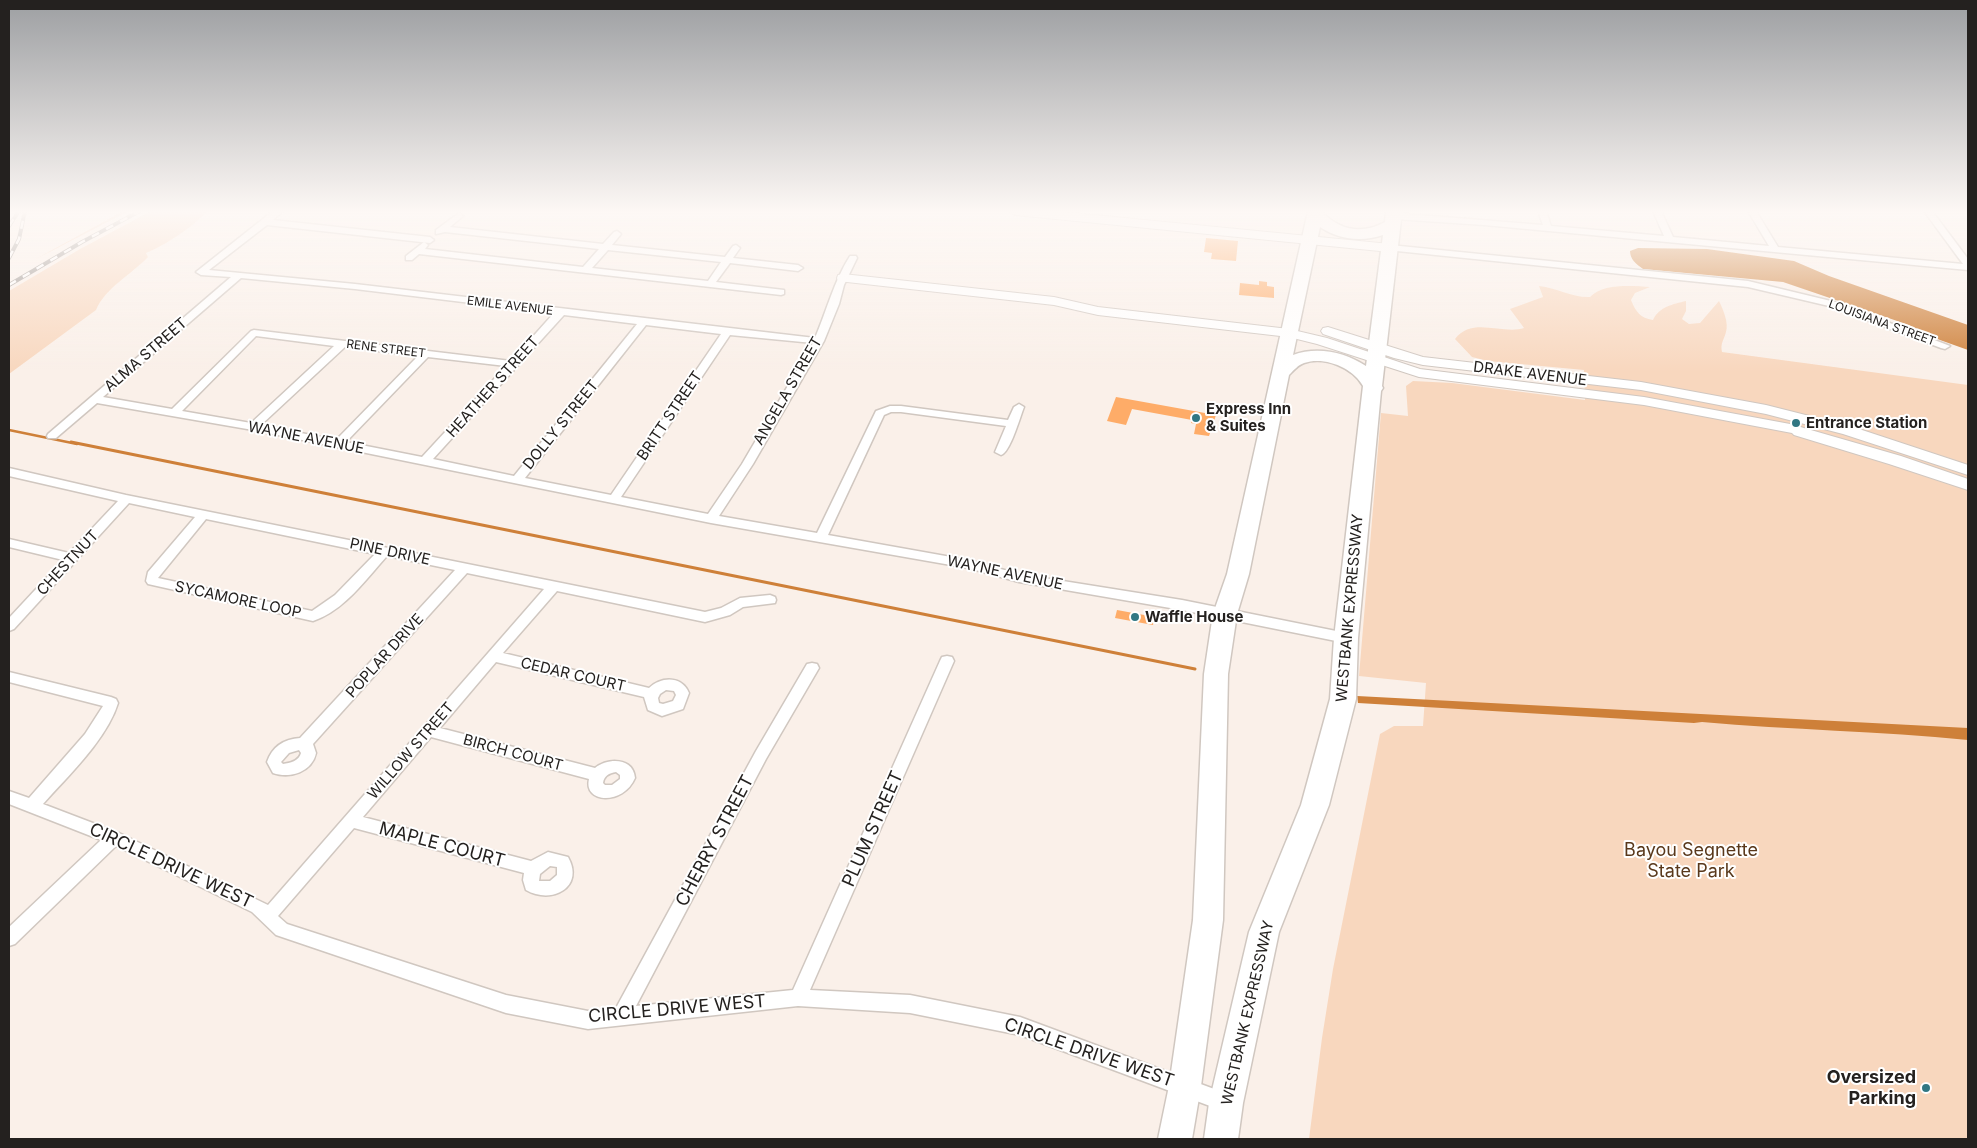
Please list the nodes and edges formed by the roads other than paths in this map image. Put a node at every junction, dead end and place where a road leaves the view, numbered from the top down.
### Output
1 (211, 265) edge
2 (537, 265) edge
3 (589, 265) edge
4 (724, 265) edge
5 (768, 265) edge
6 (850, 265) edge
7 (1304, 265) edge
8 (1388, 265) edge
9 (1555, 265) edge
10 (1952, 265) edge
11 (1968, 266) edge
12 (798, 268) dead end
13 (584, 270) junction
14 (239, 275) junction
15 (844, 278) junction
16 (710, 284) junction
17 (780, 292) dead end
18 (561, 312) junction
19 (643, 322) junction
20 (1290, 330) junction
21 (727, 332) junction
22 (819, 341) junction
23 (343, 343) junction
24 (1945, 346) dead end
25 (426, 353) junction
26 (1377, 354) junction
27 (514, 364) junction
28 (1280, 372) junction
29 (1374, 388) junction
30 (94, 400) junction
31 (1020, 408) dead end
32 (174, 414) junction
33 (1013, 424) junction
34 (253, 427) junction
35 (52, 436) dead end
36 (338, 444) junction
37 (1001, 452) dead end
38 (424, 462) junction
39 (1968, 470) edge
40 (9, 472) edge
41 (517, 480) junction
42 (1968, 485) edge
43 (126, 499) junction
44 (614, 499) junction
45 (664, 509) joint
46 (204, 514) junction
47 (711, 519) junction
48 (821, 538) junction
49 (9, 544) edge
50 (385, 551) junction
51 (73, 558) junction
52 (464, 568) junction
53 (554, 586) junction
54 (770, 600) dead end
55 (1225, 614) junction
56 (9, 626) edge
57 (1346, 638) junction
58 (493, 656) junction
59 (948, 661) dead end
60 (812, 668) dead end
61 (9, 677) edge
62 (652, 694) dead end
63 (429, 731) junction
64 (304, 744) dead end
65 (597, 776) dead end
66 (9, 797) edge
67 (32, 806) junction
68 (351, 821) junction
69 (114, 838) junction
70 (534, 869) dead end
71 (269, 915) junction
72 (9, 938) edge
73 (798, 998) junction
74 (621, 1016) junction
75 (1185, 1086) junction
76 (1226, 1103) junction
77 (1175, 1139) edge
78 (1221, 1139) edge

1 - 14 street, EMILE AVENUE
2 - 13 street
3 - 13 street
4 - 16 street
5 - 12 street
6 - 15 street, ANGELA STREET
7 - 20 highway
8 - 26 highway, WESTBANK EXPRESSWAY
9 - 24 street, LOUISIANA STREET
10 - 11 street
13 - 16 street
14 - 18 street, EMILE AVENUE
14 - 30 street, ALMA STREET
15 - 20 street, DRAKE AVENUE
15 - 22 street, ANGELA STREET
16 - 17 street
18 - 19 street, EMILE AVENUE
18 - 27 street, HEATHER STREET
19 - 21 street, EMILE AVENUE
19 - 41 street, DOLLY STREET
20 - 26 street, DRAKE AVENUE
20 - 28 highway
21 - 22 street, EMILE AVENUE
21 - 44 street, BRITT STREET
22 - 47 street, ANGELA STREET
23 - 25 street, RENE STREET
23 - 32 street, RENE STREET
23 - 34 street
25 - 27 street, RENE STREET
25 - 36 street
26 - 29 highway, WESTBANK EXPRESSWAY
26 - 39 street, DRAKE AVENUE
26 - 42 street, DRAKE AVENUE
27 - 38 street, HEATHER STREET
28 - 29 highway
28 - 55 highway
29 - 57 highway, WESTBANK EXPRESSWAY
30 - 32 street, WAYNE AVENUE
30 - 35 street, ALMA STREET
31 - 33 street
32 - 34 street, WAYNE AVENUE
33 - 37 street
33 - 48 street
34 - 36 street, WAYNE AVENUE
36 - 38 street, WAYNE AVENUE
38 - 41 street, WAYNE AVENUE
40 - 43 street, PINE DRIVE
41 - 44 street, DOLLY STREET
43 - 46 street, PINE DRIVE
43 - 51 street, CHESTNUT
44 - 45 street, DOLLY STREET
45 - 47 street, WAYNE AVENUE
46 - 50 street, PINE DRIVE
46 - 50 street, SYCAMORE LOOP
47 - 48 street, WAYNE AVENUE
48 - 55 street, WAYNE AVENUE
49 - 51 street
50 - 52 street, PINE DRIVE
51 - 56 street, CHESTNUT
52 - 53 street, PINE DRIVE
52 - 64 street, POPLAR DRIVE
53 - 54 street, PINE DRIVE
53 - 58 street, WILLOW STREET
55 - 57 street, WAYNE AVENUE
55 - 75 highway
57 - 76 highway, WESTBANK EXPRESSWAY
58 - 62 street, CEDAR COURT
58 - 63 street, WILLOW STREET
59 - 73 street, PLUM STREET
60 - 74 street, CHERRY STREET
61 - 67 street
63 - 65 street, BIRCH COURT
63 - 68 street, WILLOW STREET
66 - 67 street, CIRCLE DRIVE WEST
67 - 69 street, CIRCLE DRIVE WEST
68 - 70 street, MAPLE COURT
68 - 71 street, WILLOW STREET
69 - 71 street, CIRCLE DRIVE WEST
69 - 72 street
71 - 74 street, CIRCLE DRIVE WEST
73 - 74 street, CIRCLE DRIVE WEST
73 - 75 street, CIRCLE DRIVE WEST
75 - 76 street, CIRCLE DRIVE WEST
75 - 77 highway
76 - 78 highway, WESTBANK EXPRESSWAY

